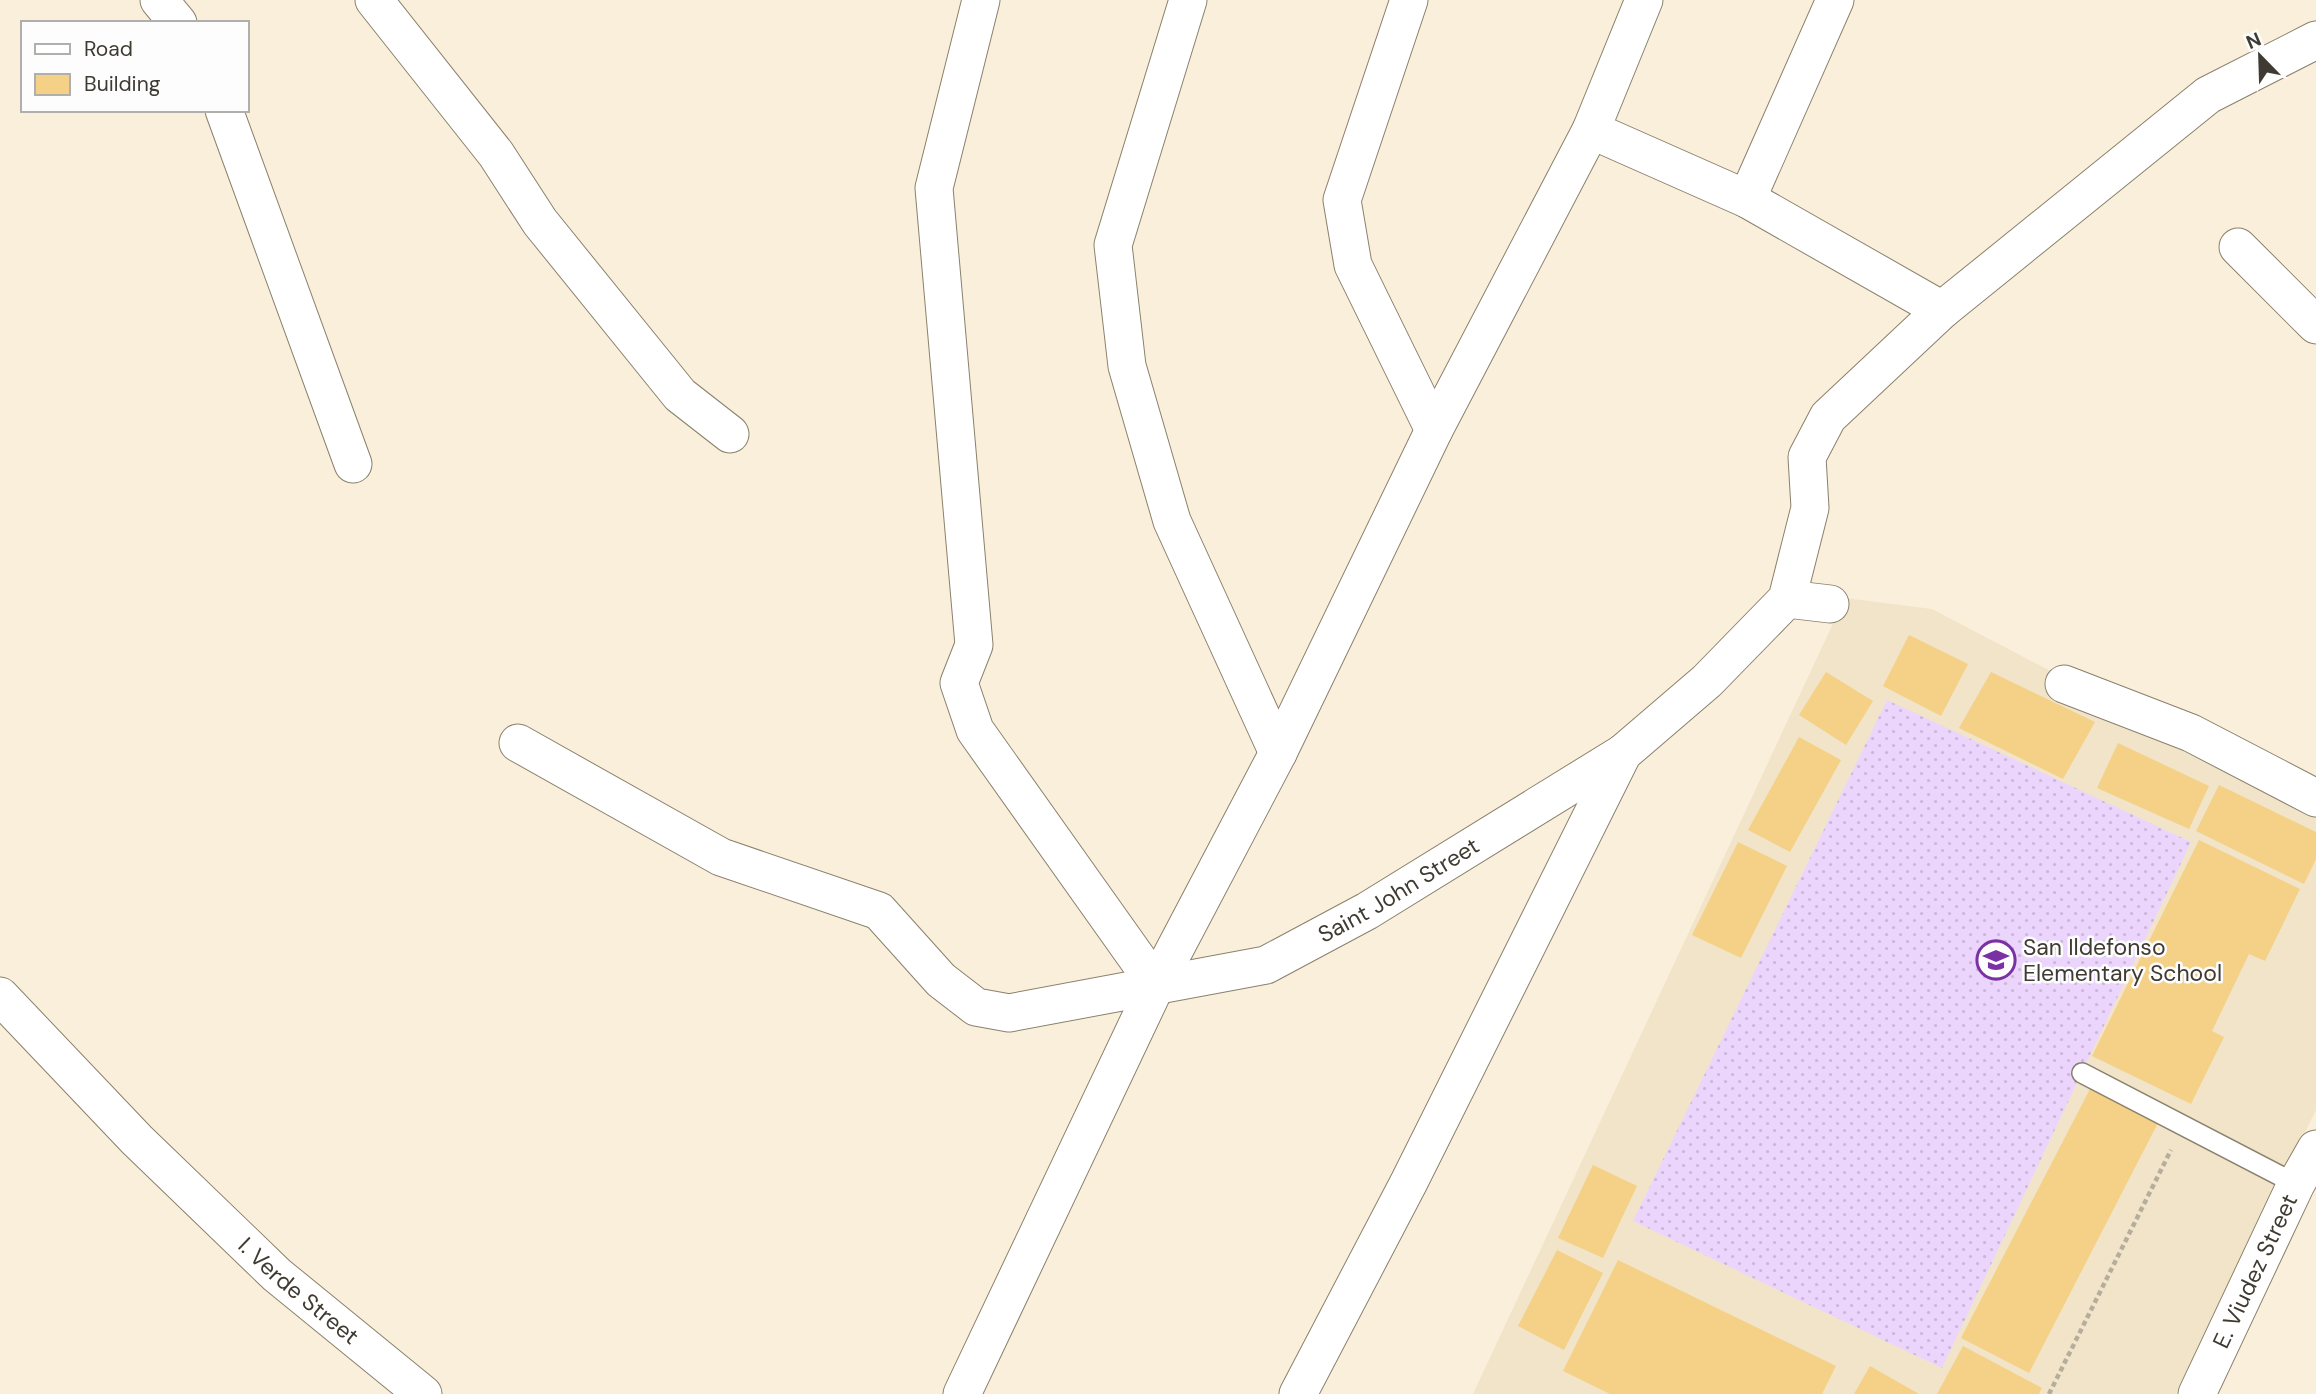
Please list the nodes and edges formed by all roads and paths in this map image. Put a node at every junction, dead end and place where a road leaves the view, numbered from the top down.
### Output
1 (159, 0) edge
2 (374, 0) edge
3 (981, 0) edge
4 (1188, 0) edge
5 (1409, 0) edge
6 (1644, 0) edge
7 (1835, 0) edge
8 (176, 21) edge
9 (2316, 40) edge
10 (225, 112) edge
11 (1591, 130) junction
12 (1747, 199) junction
13 (2238, 247) dead end
14 (1942, 310) junction
15 (2316, 326) edge
16 (1434, 430) junction
17 (730, 434) dead end
18 (353, 464) dead end
19 (1787, 599) junction
20 (1829, 604) dead end
21 (2064, 684) dead end
22 (518, 743) dead end
23 (1623, 752) junction
24 (1278, 753) junction
25 (2316, 798) edge
26 (1156, 985) junction
27 (0, 996) edge
28 (2082, 1073) dead end
29 (2183, 1125) junction
30 (2316, 1149) edge
31 (2297, 1184) junction
32 (423, 1394) edge
33 (962, 1394) edge
34 (1298, 1394) edge
35 (2049, 1394) edge
36 (2197, 1394) edge

1 - 8 street
2 - 17 street
3 - 26 street
4 - 24 street
5 - 16 street
6 - 11 street
7 - 12 street
9 - 14 street
10 - 18 street
11 - 12 street
11 - 16 street
12 - 14 street
13 - 15 street
14 - 19 street
16 - 24 street
19 - 20 street
19 - 23 street
21 - 25 street
22 - 26 street, Saint John Street
23 - 26 street, Saint John Street
23 - 34 street
24 - 26 street
26 - 33 street
27 - 32 street, I. Verde Street
28 - 29 lane
29 - 31 lane
29 - 35 path
30 - 31 street, E. Viudez Street
31 - 36 street, E. Viudez Street

